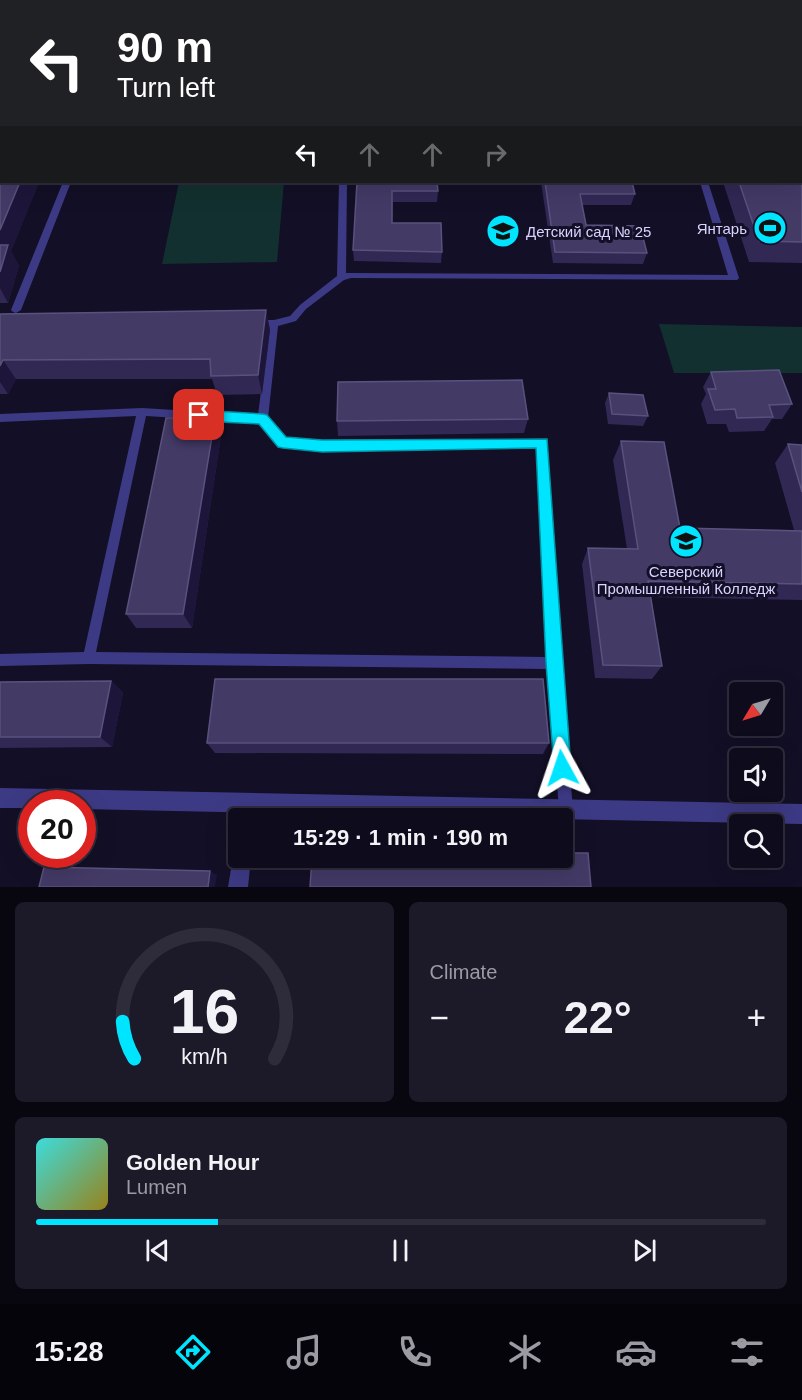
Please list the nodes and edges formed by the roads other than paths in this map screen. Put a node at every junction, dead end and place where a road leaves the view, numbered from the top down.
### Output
1 (67, 183) edge
2 (343, 183) edge
3 (704, 183) edge
4 (341, 277) junction
5 (17, 310) dead end
6 (274, 324) junction
7 (238, 325) edge
8 (142, 412) junction
9 (0, 418) edge
10 (263, 419) junction
11 (89, 658) junction
12 (0, 660) edge
13 (554, 663) junction
14 (0, 798) edge
15 (566, 808) edge
16 (228, 810) edge
17 (573, 810) edge
18 (802, 814) edge
19 (240, 868) edge
20 (238, 887) edge

1 - 5 lane
2 - 4 lane
3 - 4 lane
4 - 6 lane
6 - 7 lane
6 - 10 lane
8 - 9 lane
8 - 10 lane
8 - 11 lane
10 - 13 lane
11 - 12 lane
11 - 13 lane
13 - 15 lane
14 - 16 street
17 - 18 street
19 - 20 street

